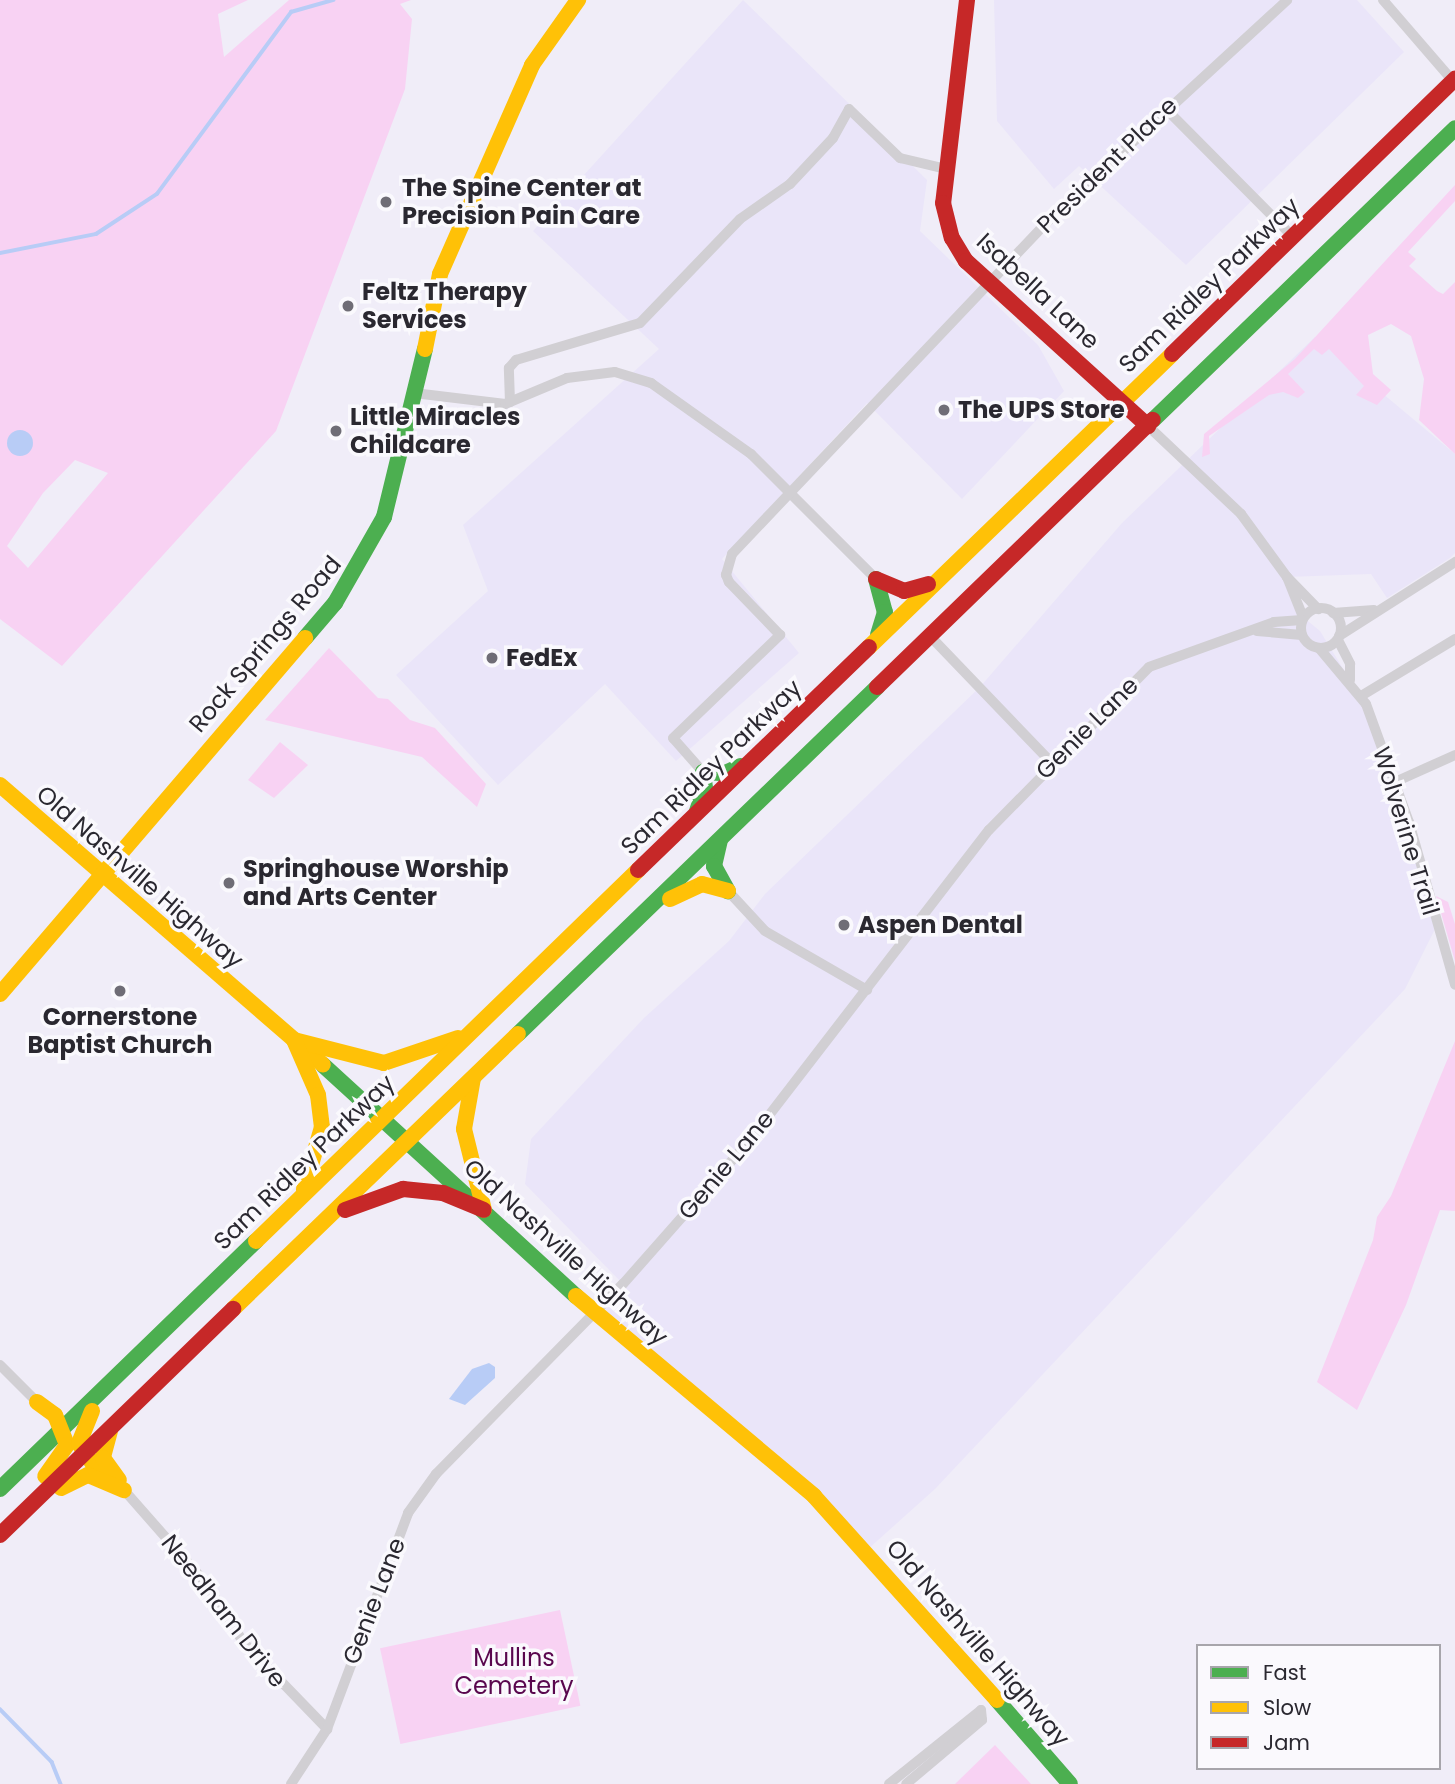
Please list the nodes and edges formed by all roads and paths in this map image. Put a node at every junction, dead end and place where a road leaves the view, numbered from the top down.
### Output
1 (578, 0) edge
2 (967, 0) edge
3 (1287, 0) edge
4 (1383, 0) edge
5 (1454, 80) edge
6 (1165, 108) junction
7 (1455, 128) edge
8 (946, 169) junction
9 (1292, 236) junction
10 (989, 282) junction
11 (414, 393) junction
12 (1121, 401) junction
13 (510, 402) junction
14 (1147, 426) junction
15 (792, 492) junction
16 (1455, 562) edge
17 (1287, 577) junction
18 (876, 579) junction
19 (937, 579) junction
20 (1318, 609) junction
21 (1377, 610) junction
22 (1333, 613) junction
23 (1303, 619) junction
24 (1257, 631) junction
25 (1302, 635) junction
26 (930, 636) junction
27 (1338, 638) junction
28 (876, 639) junction
29 (1455, 639) edge
30 (1319, 648) junction
31 (1350, 680) junction
32 (1361, 696) junction
33 (1455, 755) edge
34 (1051, 762) junction
35 (748, 763) junction
36 (703, 772) junction
37 (1395, 782) junction
38 (0, 785) edge
39 (694, 817) junction
40 (720, 841) junction
41 (100, 874) junction
42 (727, 891) junction
43 (635, 922) junction
44 (1455, 985) edge
45 (867, 990) junction
46 (0, 994) edge
47 (469, 1034) junction
48 (295, 1040) junction
49 (473, 1078) junction
50 (383, 1117) junction
51 (408, 1141) junction
52 (301, 1197) junction
53 (484, 1210) junction
54 (336, 1213) junction
55 (182, 1312) junction
56 (595, 1313) junction
57 (0, 1365) edge
58 (37, 1402) junction
59 (111, 1429) junction
60 (62, 1430) junction
61 (43, 1448) junction
62 (83, 1455) junction
63 (105, 1481) junction
64 (0, 1489) edge
65 (124, 1490) junction
66 (0, 1520) edge
67 (0, 1535) edge
68 (0, 1545) edge
69 (327, 1729) junction
70 (291, 1784) edge
71 (889, 1784) edge
72 (906, 1784) edge
73 (1070, 1784) edge

1 - 11 main road, Rock Springs Road
2 - 8 main road, Isabella Lane
3 - 6 street, President Place
4 - 5 street
5 - 9 main road, Sam Ridley Parkway
6 - 9 street
6 - 10 street, President Place
7 - 14 main road
8 - 10 main road, Isabella Lane
8 - 13 street
9 - 12 main road, Sam Ridley Parkway
10 - 12 main road, Isabella Lane
10 - 15 street, President Place
11 - 13 street
11 - 41 main road, Rock Springs Road
12 - 14 main road, Isabella Lane
12 - 19 main road, Sam Ridley Parkway
13 - 15 street
14 - 17 street
14 - 26 main road
15 - 18 street
15 - 36 street
16 - 21 street
17 - 20 street
17 - 23 street
18 - 19 main road
18 - 28 main road
19 - 28 main road, Sam Ridley Parkway
20 - 22 street
20 - 23 street
21 - 22 street
21 - 27 street
22 - 27 street
23 - 24 street, Genie Lane
23 - 25 street
24 - 25 street, Genie Lane
24 - 34 street, Genie Lane
25 - 30 street
26 - 34 street
26 - 40 main road
27 - 30 street
27 - 31 street, Wolverine Trail
28 - 35 main road, Sam Ridley Parkway
29 - 32 street
30 - 31 street, Wolverine Trail
31 - 32 street, Wolverine Trail
32 - 37 street, Wolverine Trail
33 - 37 street
34 - 45 street, Genie Lane
35 - 36 main road
35 - 39 main road, Sam Ridley Parkway
36 - 39 main road
37 - 44 street, Wolverine Trail
38 - 41 main road, Old Nashville Highway
39 - 47 main road, Sam Ridley Parkway
40 - 42 main road
40 - 43 main road
41 - 46 main road, Rock Springs Road
41 - 48 main road, Old Nashville Highway
42 - 43 main road
42 - 45 street
43 - 49 main road
45 - 56 street, Genie Lane
47 - 48 main road
47 - 50 main road, Sam Ridley Parkway
48 - 50 main road, Old Nashville Highway
48 - 52 main road
49 - 51 main road
49 - 53 main road
50 - 51 main road, Old Nashville Highway
50 - 52 main road, Sam Ridley Parkway
51 - 53 main road, Old Nashville Highway
51 - 54 main road
52 - 55 main road, Sam Ridley Parkway
53 - 54 main road
53 - 56 main road, Old Nashville Highway
54 - 59 main road
55 - 60 main road, Sam Ridley Parkway
55 - 62 main road
56 - 69 street, Genie Lane
56 - 73 main road, Old Nashville Highway
57 - 58 street
58 - 60 main road
58 - 61 main road
59 - 62 main road
59 - 65 main road
60 - 61 main road, Sam Ridley Parkway
60 - 66 main road
61 - 64 main road, Sam Ridley Parkway
62 - 63 main road
62 - 67 main road
63 - 65 main road
63 - 68 main road
65 - 69 street, Needham Drive
69 - 70 street, Genie Lane
71 - 72 street

